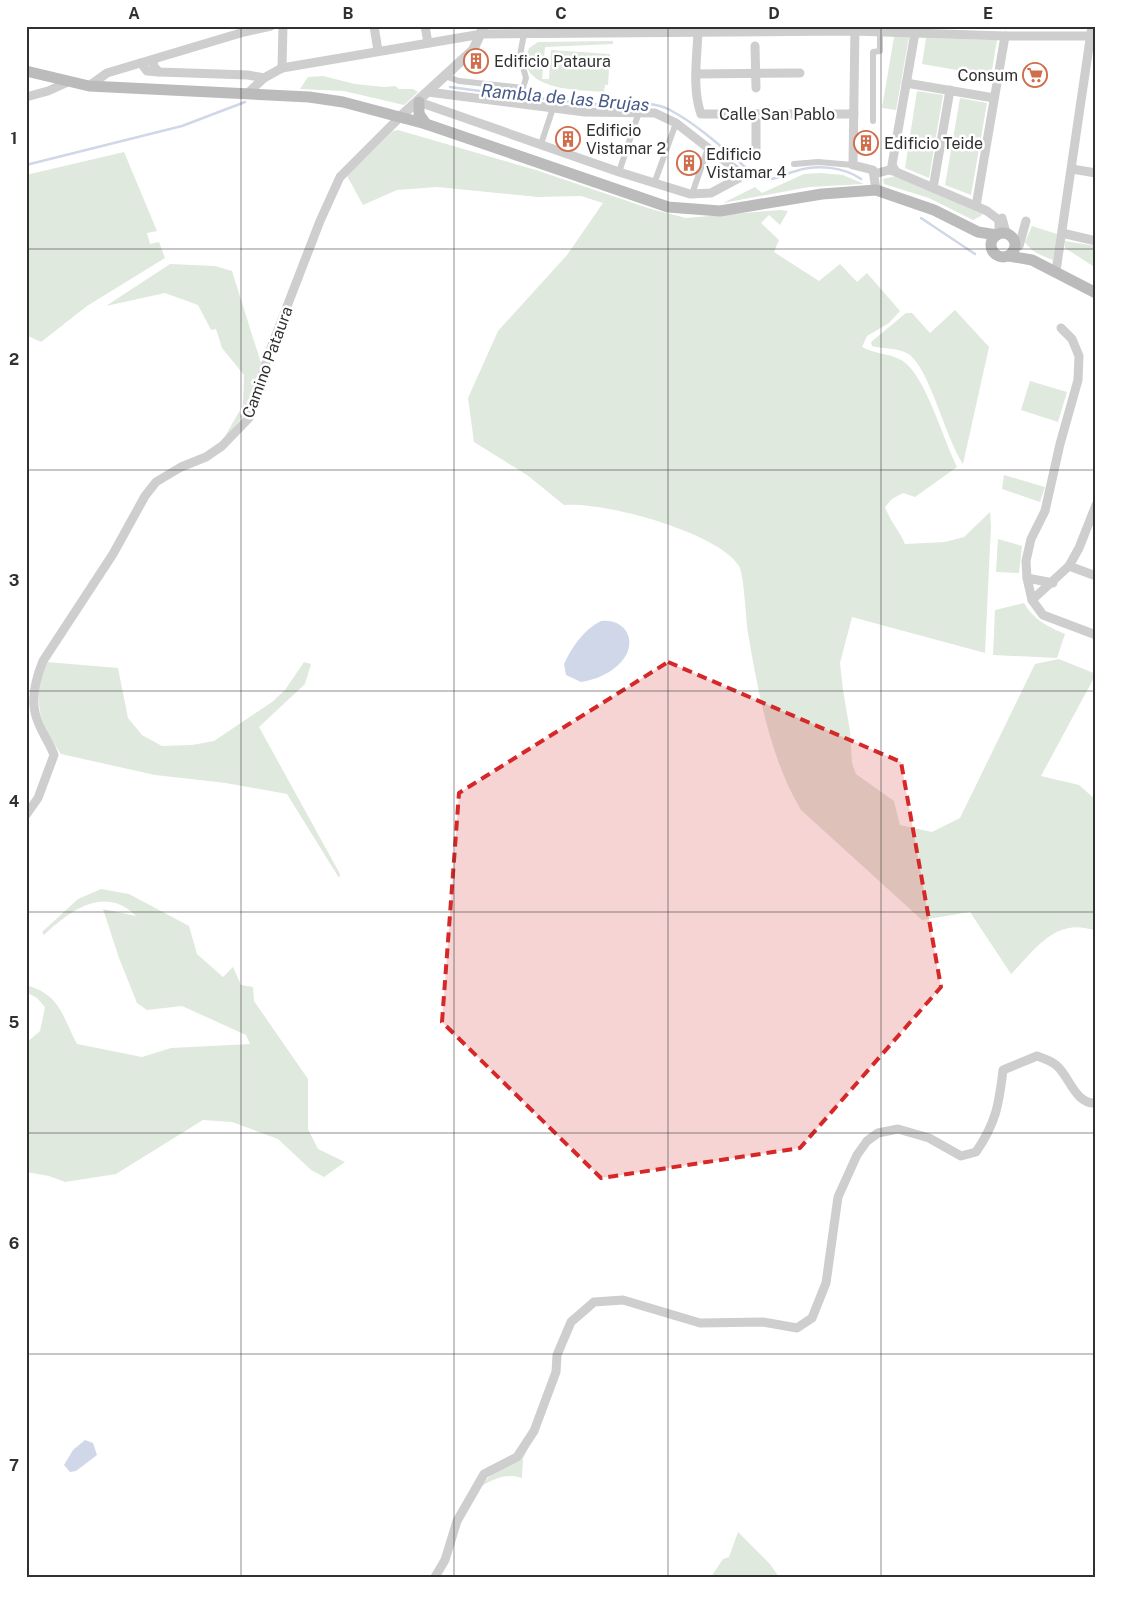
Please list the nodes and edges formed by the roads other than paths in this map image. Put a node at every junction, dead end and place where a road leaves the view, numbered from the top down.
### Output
1 (271, 26) edge
2 (283, 26) edge
3 (374, 26) edge
4 (425, 26) edge
5 (1092, 26) edge
6 (611, 29) edge
7 (714, 29) edge
8 (854, 29) edge
9 (483, 30) edge
10 (1047, 31) edge
11 (698, 32) junction
12 (880, 32) junction
13 (524, 33) junction
14 (1010, 33) edge
15 (915, 34) junction
16 (1094, 36) edge
17 (428, 43) junction
18 (755, 46) dead end
19 (378, 52) junction
20 (153, 60) junction
21 (142, 63) junction
22 (282, 68) junction
23 (116, 70) junction
24 (26, 71) edge
25 (159, 72) junction
26 (800, 73) dead end
27 (697, 74) junction
28 (756, 74) junction
29 (445, 76) junction
30 (264, 78) junction
31 (68, 82) junction
32 (906, 83) junction
33 (89, 86) junction
34 (115, 88) junction
35 (756, 88) dead end
36 (950, 90) junction
37 (428, 92) junction
38 (248, 93) junction
39 (26, 97) edge
40 (994, 98) junction
41 (419, 102) junction
42 (553, 108) junction
43 (639, 112) junction
44 (756, 114) junction
45 (854, 114) junction
46 (401, 116) junction
47 (873, 120) dead end
48 (676, 123) junction
49 (426, 124) junction
50 (541, 144) junction
51 (708, 148) junction
52 (756, 152) dead end
53 (794, 164) dead end
54 (853, 165) junction
55 (1072, 169) junction
56 (619, 172) junction
57 (896, 172) junction
58 (874, 174) junction
59 (1096, 174) edge
60 (654, 184) junction
61 (933, 188) junction
62 (876, 190) junction
63 (697, 194) junction
64 (976, 206) junction
65 (700, 211) junction
66 (978, 232) junction
67 (1062, 233) junction
68 (1008, 237) junction
69 (1096, 241) edge
70 (992, 248) junction
71 (1010, 256) junction
72 (1032, 260) junction
73 (1056, 272) junction
74 (1096, 292) edge
75 (1061, 328) dead end
76 (1096, 505) edge
77 (1094, 519) edge
78 (1069, 566) junction
79 (1096, 576) edge
80 (1027, 578) junction
81 (1052, 584) junction
82 (1032, 600) junction
83 (1096, 636) edge
84 (26, 815) edge
85 (1096, 1103) edge
86 (435, 1577) edge

1 - 20 street
2 - 22 street
3 - 19 street
4 - 17 street
5 - 16 street
6 - 11 street
6 - 13 street
7 - 8 street
7 - 11 street
8 - 12 street
8 - 45 street
9 - 13 street
9 - 17 street
9 - 29 street, Camino Pataura
10 - 14 street
10 - 16 street
11 - 27 street
12 - 15 street
12 - 47 street
13 - 29 street
14 - 15 street
14 - 40 street
15 - 32 street
16 - 55 street
17 - 19 street
18 - 28 street
19 - 22 street
20 - 21 street
20 - 25 street
21 - 23 street
21 - 25 street
22 - 30 street
23 - 33 street
23 - 34 street
24 - 31 main road
25 - 30 street
26 - 28 street
27 - 28 street
27 - 44 street, Calle San Pablo
28 - 35 street
29 - 37 street, Camino Pataura
30 - 38 street
31 - 33 main road
31 - 39 street
32 - 36 street
32 - 57 street
33 - 34 main road
34 - 38 main road
36 - 40 street
36 - 61 street
37 - 41 street, Camino Pataura
37 - 42 street
38 - 46 main road
40 - 64 street
41 - 46 street, Camino Pataura
41 - 49 main road
41 - 50 street
42 - 43 street
42 - 50 street
43 - 48 street
43 - 56 street
44 - 45 street, Calle San Pablo
44 - 52 street
45 - 54 street
46 - 49 main road
46 - 84 street, Camino Pataura
48 - 51 street
48 - 60 street
49 - 65 main road
50 - 56 street
51 - 63 street
51 - 63 street
53 - 54 street
54 - 58 street
55 - 59 street
55 - 67 street
56 - 60 street
57 - 58 street
57 - 61 street
58 - 62 street
60 - 63 street
61 - 64 street
62 - 65 main road
62 - 66 main road
63 - 65 street
64 - 68 street
66 - 68 main road
66 - 70 main road
67 - 69 street
67 - 73 street
68 - 68 street
68 - 70 main road
68 - 71 main road
68 - 72 main road
70 - 71 main road
71 - 72 main road
72 - 73 main road
73 - 74 main road
75 - 80 street
76 - 77 street
77 - 78 street
78 - 79 street
78 - 81 street
80 - 81 street
80 - 82 street
81 - 82 street
82 - 83 street
85 - 86 street

